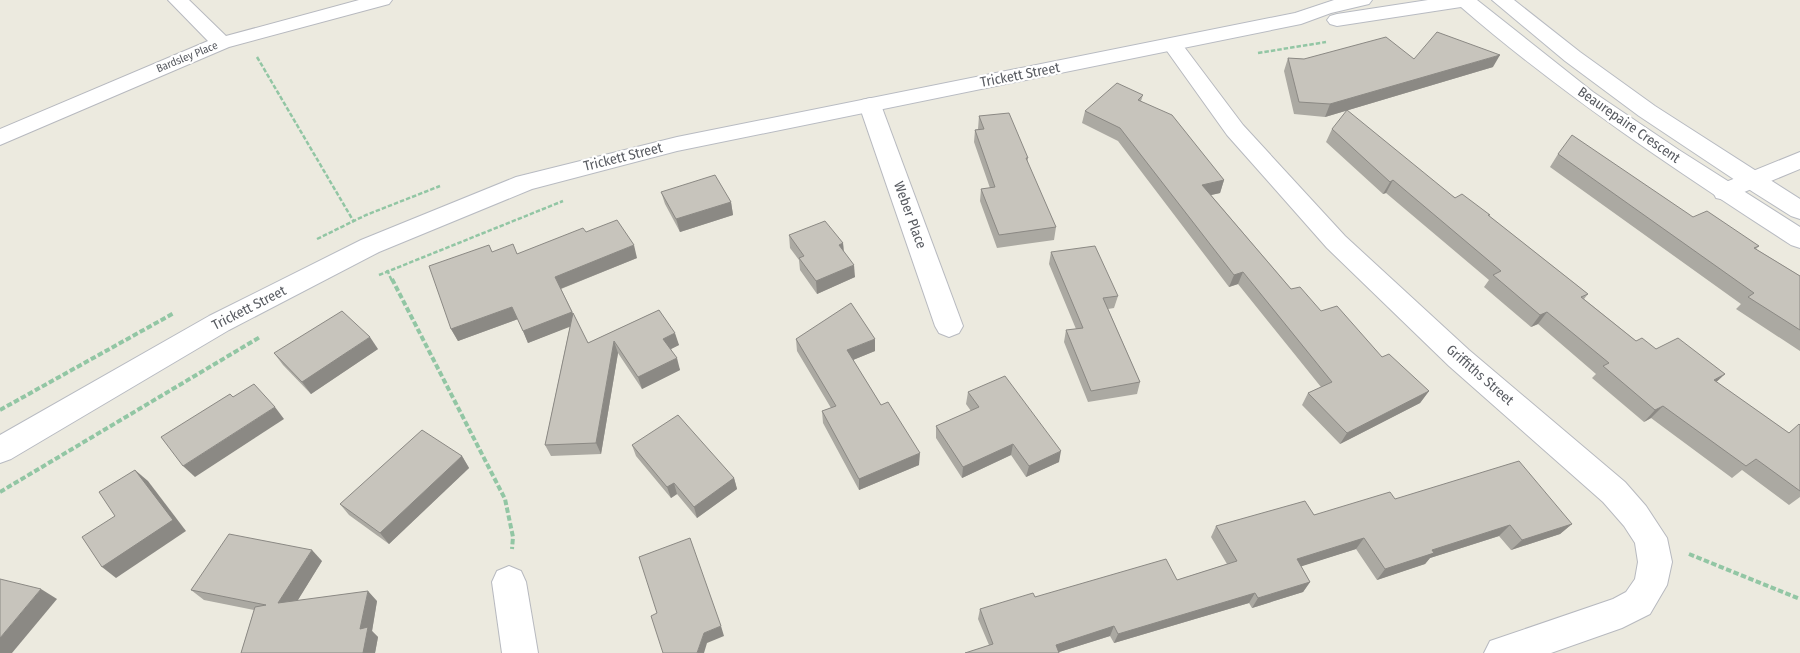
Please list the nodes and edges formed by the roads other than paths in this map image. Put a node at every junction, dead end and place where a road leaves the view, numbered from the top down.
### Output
1 (178, 0) edge
2 (382, 0) edge
3 (1362, 0) edge
4 (1466, 0) edge
5 (1502, 0) edge
6 (1300, 18) junction
7 (222, 44) junction
8 (1172, 44) junction
9 (870, 105) junction
10 (0, 138) edge
11 (1800, 160) edge
12 (1752, 180) junction
13 (1726, 192) junction
14 (1800, 210) edge
15 (1800, 239) edge
16 (949, 326) dead end
17 (0, 450) edge
18 (509, 582) road end
19 (520, 653) edge
20 (1502, 653) edge

1 - 7 street
2 - 7 street, Bardsley Place
3 - 6 street, Trickett Street
4 - 6 street, Trickett Street
4 - 13 street, Beaurepaire Crescent
5 - 12 street, Beaurepaire Crescent
6 - 8 street, Trickett Street
7 - 10 street, Bardsley Place
8 - 9 street, Trickett Street
8 - 20 street, Griffiths Street
9 - 16 street, Weber Place
9 - 17 street, Trickett Street
11 - 12 street
12 - 13 street
12 - 14 street, Beaurepaire Crescent
13 - 15 street, Beaurepaire Crescent
18 - 19 street

